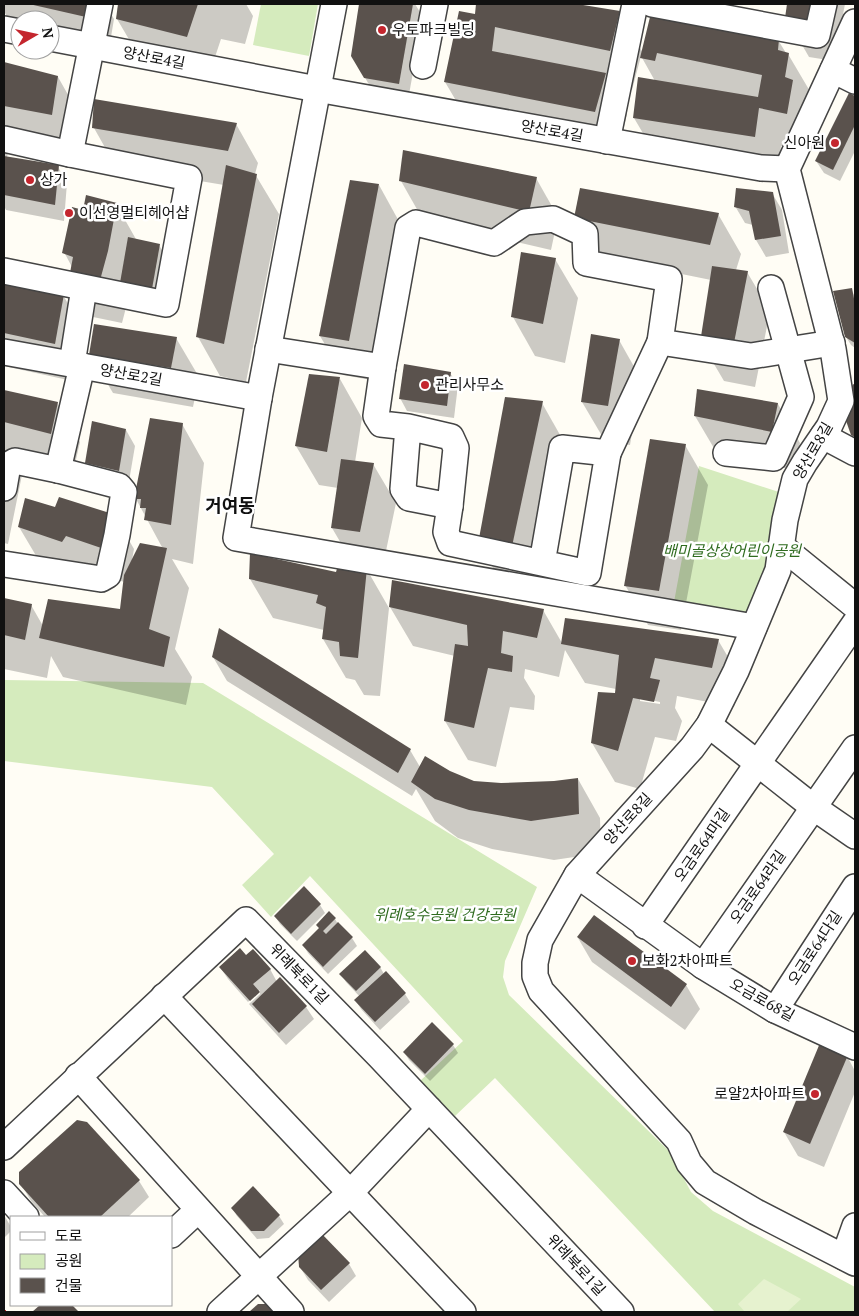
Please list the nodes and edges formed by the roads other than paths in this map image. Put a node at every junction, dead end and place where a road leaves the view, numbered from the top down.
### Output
1 (100, 4) edge
2 (334, 4) edge
3 (434, 4) edge
4 (635, 4) edge
5 (652, 4) edge
6 (824, 4) edge
7 (750, 13) edge
8 (855, 22) edge
9 (60, 40) edge
10 (91, 46) junction
11 (423, 66) dead end
12 (833, 70) junction
13 (855, 81) edge
14 (317, 89) junction
15 (4, 139) edge
16 (607, 141) junction
17 (70, 154) junction
18 (787, 169) junction
19 (4, 271) edge
20 (84, 288) junction
21 (771, 288) dead end
22 (660, 342) junction
23 (832, 343) junction
24 (268, 350) junction
25 (788, 350) junction
26 (4, 352) edge
27 (77, 365) junction
28 (383, 367) junction
29 (259, 398) junction
30 (408, 427) junction
31 (823, 436) junction
32 (608, 453) junction
33 (726, 453) dead end
34 (855, 453) edge
35 (58, 470) junction
36 (4, 488) edge
37 (450, 506) junction
38 (781, 546) junction
39 (542, 563) junction
40 (4, 564) edge
41 (855, 606) edge
42 (855, 623) edge
43 (754, 627) junction
44 (709, 724) junction
45 (855, 748) edge
46 (758, 763) junction
47 (813, 807) junction
48 (855, 836) edge
49 (577, 875) junction
50 (855, 887) edge
51 (645, 926) junction
52 (703, 966) junction
53 (164, 996) junction
54 (775, 1010) junction
55 (855, 1047) edge
56 (78, 1076) junction
57 (429, 1109) junction
58 (4, 1147) edge
59 (4, 1193) edge
60 (349, 1194) junction
61 (198, 1210) junction
62 (25, 1216) edge
63 (855, 1226) edge
64 (172, 1234) edge
65 (850, 1260) edge
66 (259, 1276) junction
67 (220, 1312) edge
68 (291, 1312) edge
69 (464, 1312) edge
70 (621, 1312) edge

1 - 10 street
2 - 14 street
3 - 11 street
4 - 16 street
5 - 7 street
6 - 7 street
8 - 12 street
9 - 10 street, 양산로4길
10 - 14 street, 양산로4길
10 - 17 street
12 - 13 street
12 - 18 street
14 - 16 street, 양산로4길
14 - 24 street
15 - 17 street
16 - 18 street, 양산로4길
17 - 20 street
18 - 23 street, 양산로8길
19 - 20 street
20 - 27 street
21 - 25 street
22 - 25 street
22 - 28 street
22 - 32 street
23 - 25 street
23 - 31 street, 양산로8길
24 - 28 street
24 - 29 street
25 - 33 street
26 - 27 street, 양산로2길
27 - 29 street, 양산로2길
27 - 35 street
28 - 30 street
29 - 43 street
30 - 37 street
30 - 37 street
31 - 34 street
31 - 38 street, 양산로8길
32 - 39 street
32 - 39 street
35 - 36 street
35 - 40 street
37 - 39 street
38 - 41 street
38 - 43 street, 양산로8길
42 - 46 street, 오금로64마길
43 - 44 street, 양산로8길
44 - 46 street
44 - 49 street, 양산로8길
45 - 47 street, 오금로64라길
46 - 47 street
46 - 51 street, 오금로64마길
47 - 48 street
47 - 52 street, 오금로64라길
49 - 51 street, 오금로68길
49 - 65 street, 양산로8길
50 - 54 street, 오금로64다길
51 - 52 street, 오금로68길
52 - 54 street, 오금로68길
53 - 56 street, 위례북로1길
53 - 57 street, 위례북로1길
53 - 60 street
54 - 55 street, 오금로68길
56 - 58 street, 위례북로1길
56 - 61 street
57 - 60 street
57 - 70 street, 위례북로1길
59 - 62 street
60 - 66 street
60 - 69 street
61 - 64 street
61 - 66 street
63 - 65 street
66 - 67 street
66 - 68 street

